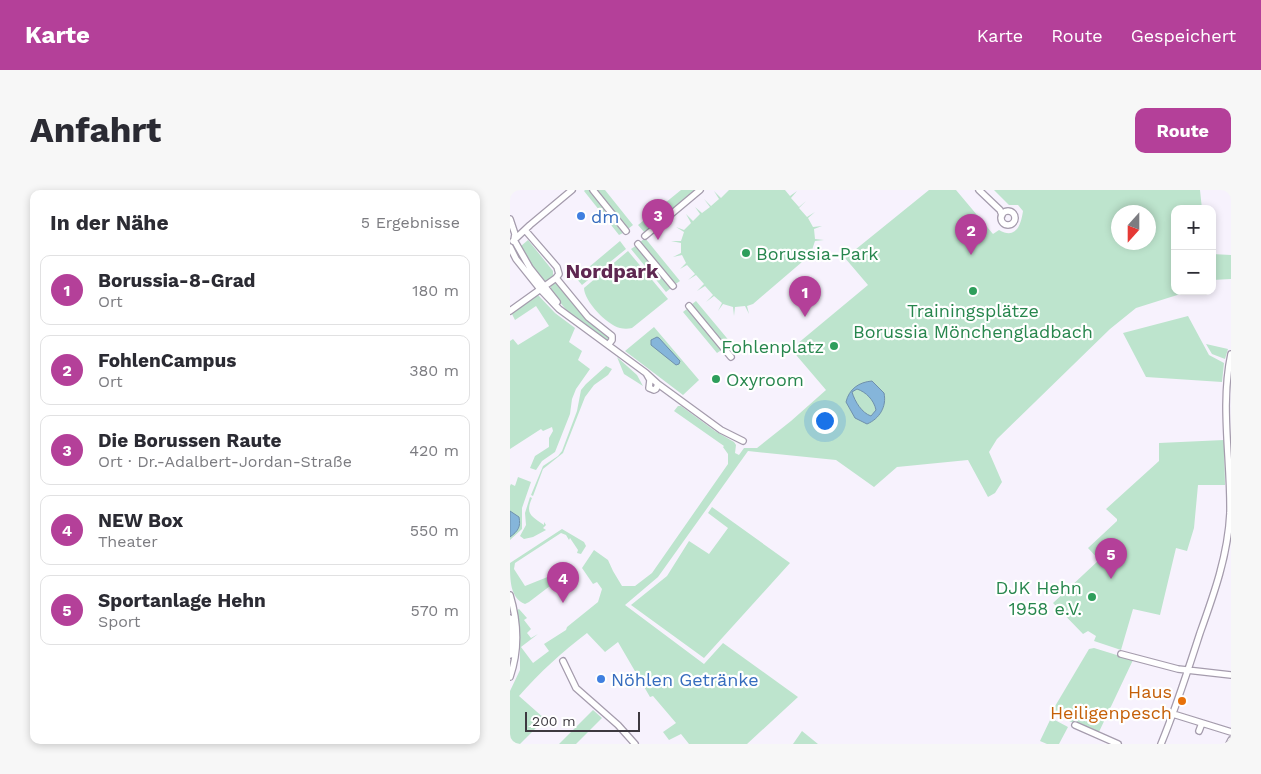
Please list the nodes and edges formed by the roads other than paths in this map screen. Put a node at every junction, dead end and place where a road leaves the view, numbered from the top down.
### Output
1 (572, 190) edge
2 (593, 190) edge
3 (700, 190) edge
4 (979, 190) edge
5 (985, 190) edge
6 (510, 219) edge
7 (525, 230) junction
8 (626, 231) dead end
9 (645, 236) dead end
10 (512, 241) edge
11 (638, 244) dead end
12 (556, 278) junction
13 (673, 286) dead end
14 (542, 288) junction
15 (689, 306) dead end
16 (510, 311) edge
17 (608, 345) junction
18 (1231, 354) edge
19 (731, 357) dead end
20 (646, 373) junction
21 (1229, 381) edge
22 (658, 384) junction
23 (743, 441) dead end
24 (510, 595) edge
25 (510, 618) edge
26 (1121, 654) dead end
27 (510, 655) edge
28 (563, 661) dead end
29 (1188, 670) junction
30 (1231, 675) edge
31 (510, 677) edge
32 (1173, 714) junction
33 (1202, 723) junction
34 (1075, 725) dead end
35 (1199, 731) dead end
36 (1231, 732) edge
37 (1231, 740) edge
38 (635, 744) edge
39 (1118, 744) edge
40 (1161, 744) edge
41 (1230, 744) edge

1 - 7 street
2 - 8 street
3 - 9 street
4 - 5 street
6 - 10 street
7 - 10 street
7 - 12 street
10 - 14 street
11 - 13 street
12 - 14 street
12 - 17 street
14 - 16 street
14 - 17 street
15 - 19 street
17 - 20 street
18 - 21 street
20 - 22 street
20 - 22 street
21 - 29 street
22 - 23 street
24 - 31 street
25 - 27 street
26 - 29 street
28 - 38 street
29 - 30 street
29 - 32 street
32 - 33 street
32 - 40 street
33 - 35 street
33 - 36 street
34 - 39 street
37 - 41 street

